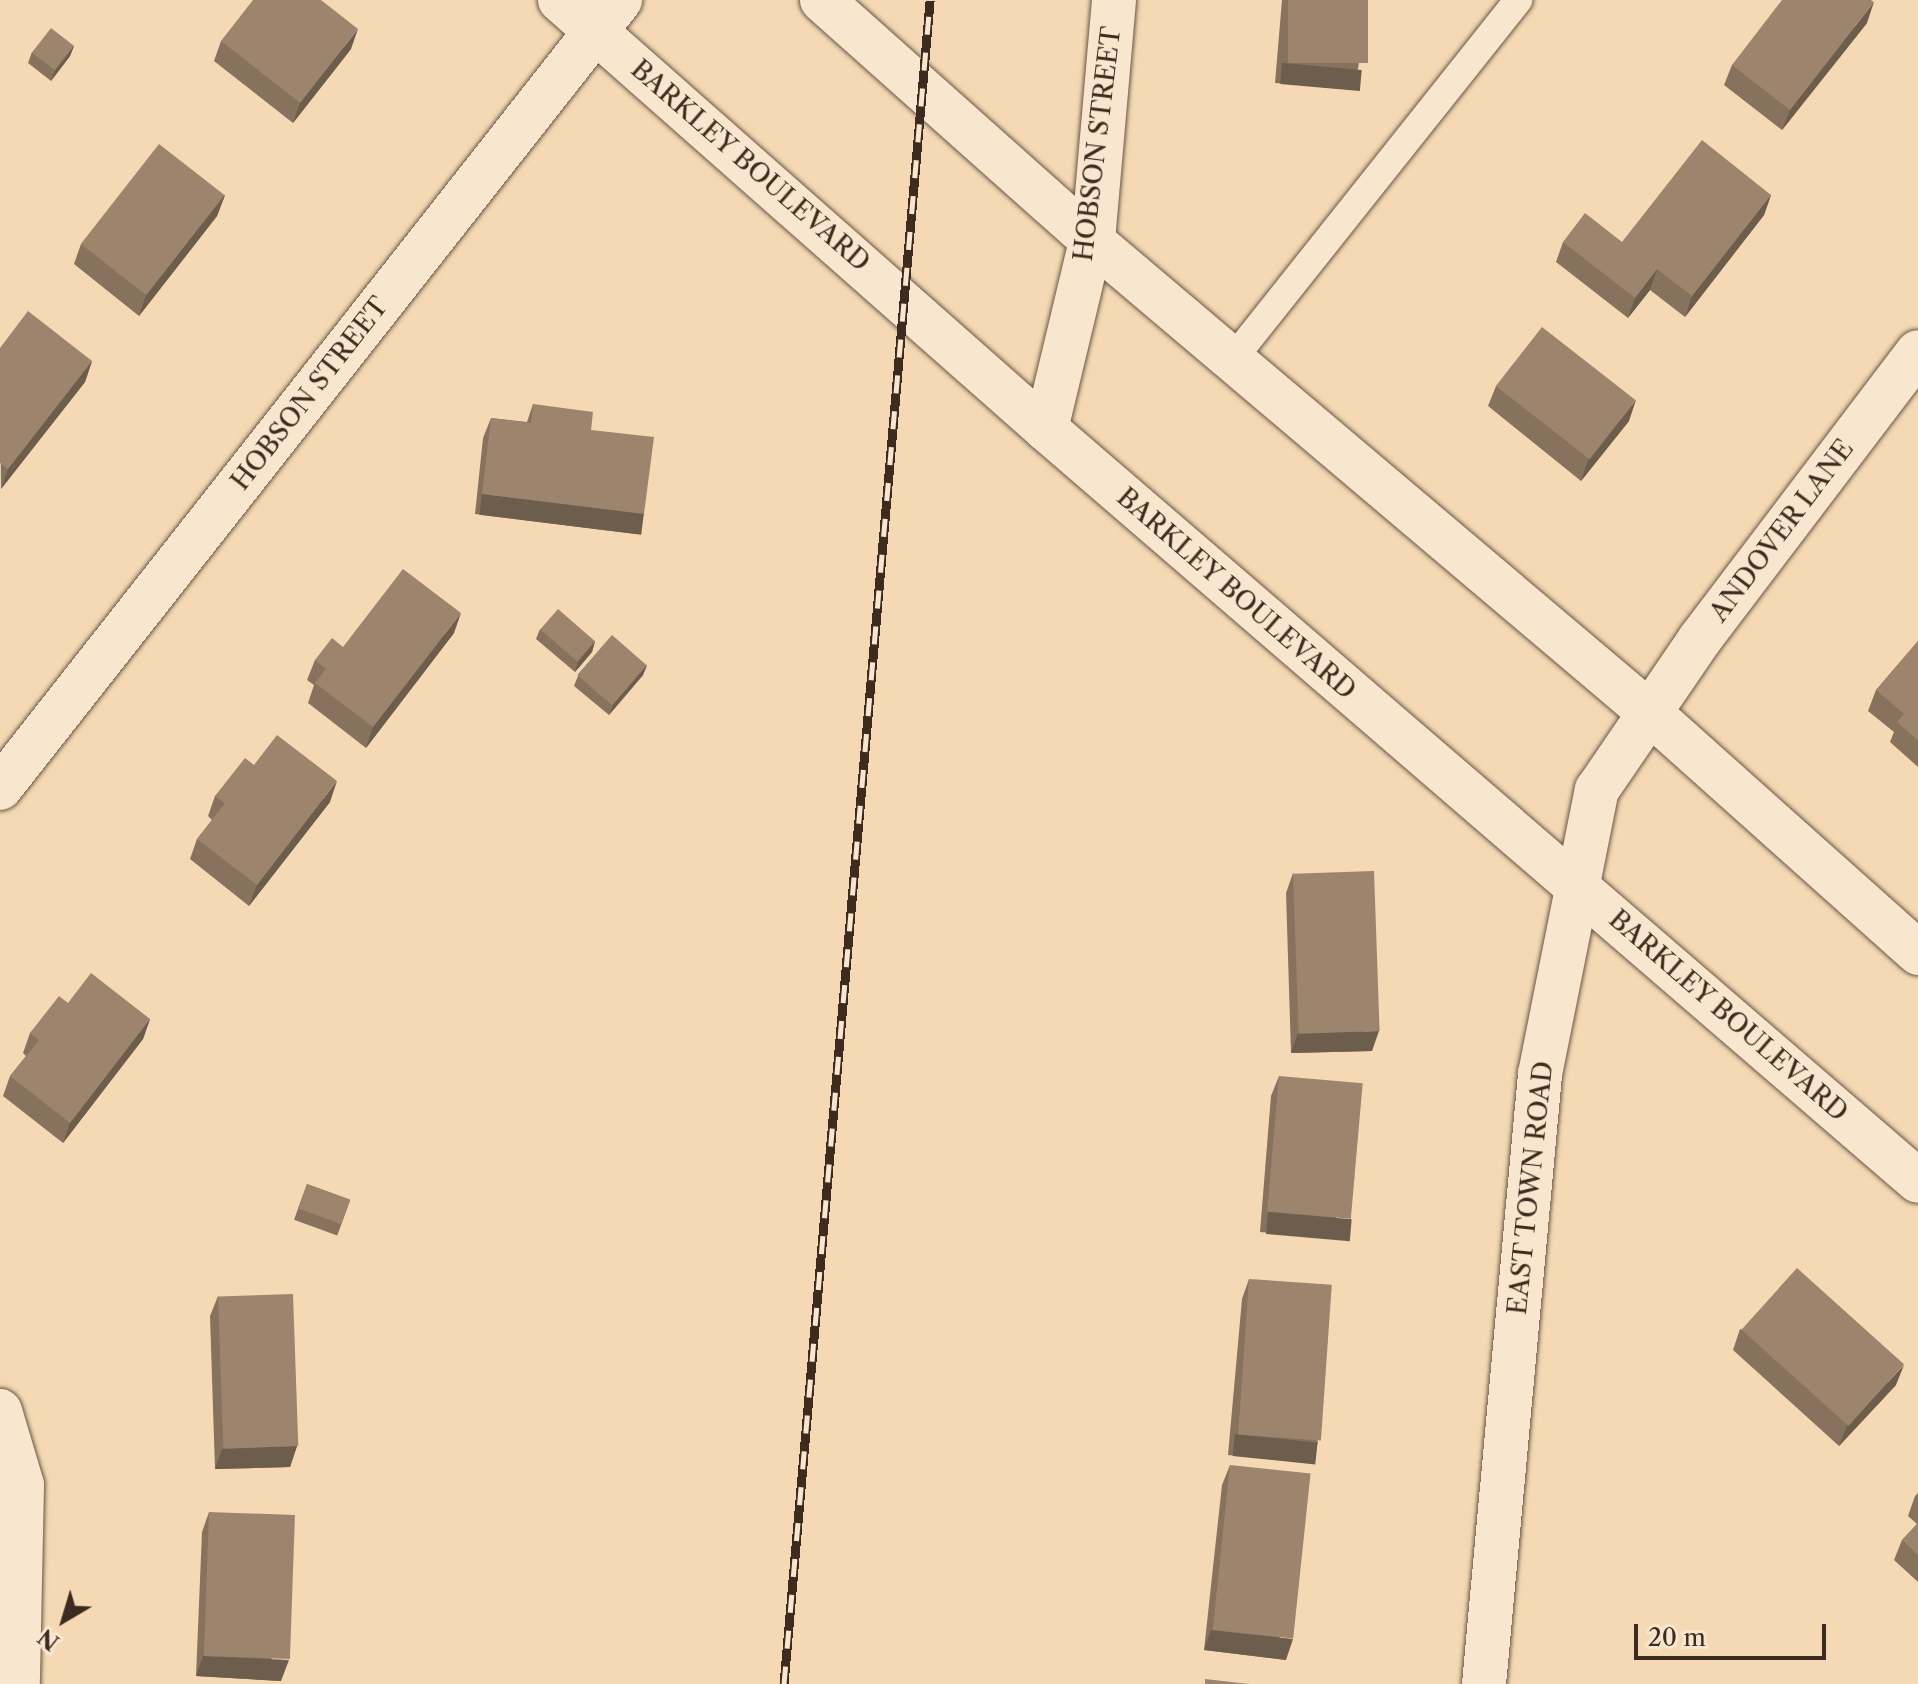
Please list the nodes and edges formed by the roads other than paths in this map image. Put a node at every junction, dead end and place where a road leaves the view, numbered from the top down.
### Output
1 (560, 0) edge
2 (822, 0) edge
3 (1114, 0) edge
4 (1518, 0) edge
5 (608, 16) edge
6 (1091, 240) junction
7 (1918, 352) edge
8 (1232, 360) junction
9 (1046, 429) junction
10 (1650, 713) junction
11 (0, 788) edge
12 (1577, 885) junction
13 (1918, 953) edge
14 (1918, 1181) edge
15 (0, 1411) edge
16 (18, 1684) edge
17 (1484, 1684) edge

1 - 5 street, BARKLEY BOULEVARD
2 - 6 street
3 - 6 street, HOBSON STREET
4 - 8 lane
5 - 9 street, BARKLEY BOULEVARD
5 - 11 street, HOBSON STREET
6 - 8 street
6 - 9 street, HOBSON STREET
7 - 10 street, ANDOVER LANE
8 - 10 street
9 - 12 street, BARKLEY BOULEVARD
10 - 12 street, EAST TOWN ROAD
10 - 13 street
12 - 14 street, BARKLEY BOULEVARD
12 - 17 street, EAST TOWN ROAD
15 - 16 street

